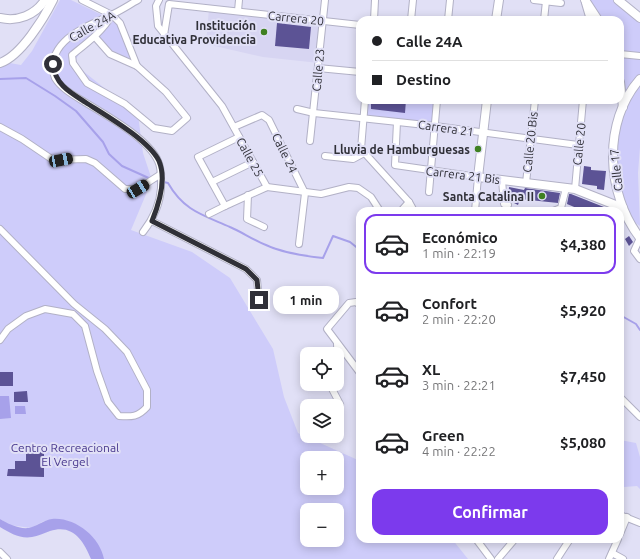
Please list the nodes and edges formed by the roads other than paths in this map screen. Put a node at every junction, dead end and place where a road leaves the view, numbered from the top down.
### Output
1 (45, 0) edge
2 (54, 0) edge
3 (82, 0) edge
4 (138, 0) edge
5 (159, 0) edge
6 (200, 0) edge
7 (239, 0) edge
8 (325, 0) edge
9 (376, 0) edge
10 (413, 0) edge
11 (450, 0) edge
12 (499, 0) edge
13 (534, 0) edge
14 (585, 0) edge
15 (618, 0) edge
16 (546, 1) junction
17 (561, 2) dead end
18 (199, 7) junction
19 (238, 12) junction
20 (112, 15) junction
21 (374, 16) edge
22 (411, 16) edge
23 (448, 16) edge
24 (497, 16) edge
25 (544, 16) edge
26 (589, 16) edge
27 (595, 16) edge
28 (0, 18) edge
29 (640, 18) edge
30 (322, 21) junction
31 (356, 25) edge
32 (164, 35) junction
33 (94, 37) junction
34 (624, 54) edge
35 (640, 56) edge
36 (0, 63) edge
37 (137, 66) junction
38 (318, 68) junction
39 (356, 72) edge
40 (640, 79) edge
41 (365, 104) edge
42 (437, 104) edge
43 (487, 104) edge
44 (535, 104) edge
45 (583, 104) edge
46 (623, 104) edge
47 (623, 107) junction
48 (296, 109) dead end
49 (314, 113) junction
50 (363, 117) junction
51 (397, 122) junction
52 (434, 126) junction
53 (0, 127) edge
54 (234, 127) junction
55 (483, 133) junction
56 (239, 137) junction
57 (531, 139) junction
58 (310, 141) dead end
59 (578, 145) junction
60 (364, 153) junction
61 (325, 156) dead end
62 (253, 162) junction
63 (431, 171) junction
64 (161, 174) junction
65 (478, 177) junction
66 (502, 180) junction
67 (212, 182) junction
68 (526, 183) junction
69 (267, 187) junction
70 (566, 188) junction
71 (575, 189) junction
72 (305, 192) junction
73 (429, 192) dead end
74 (248, 195) junction
75 (410, 202) junction
76 (508, 205) dead end
77 (225, 206) junction
78 (377, 207) edge
79 (405, 207) edge
80 (412, 207) edge
81 (475, 207) edge
82 (560, 207) edge
83 (620, 207) edge
84 (623, 207) edge
85 (624, 210) edge
86 (209, 214) dead end
87 (152, 221) junction
88 (264, 227) dead end
89 (0, 230) edge
90 (143, 232) dead end
91 (640, 238) edge
92 (299, 244) dead end
93 (640, 259) edge
94 (259, 300) dead end
95 (356, 304) edge
96 (0, 340) edge
97 (337, 344) junction
98 (337, 347) edge
99 (356, 368) edge
100 (624, 401) edge
101 (640, 417) edge
102 (624, 516) edge
103 (627, 517) junction
104 (640, 523) edge
105 (624, 524) edge
106 (479, 543) edge
107 (512, 543) edge
108 (567, 543) edge
109 (616, 543) edge
110 (0, 552) edge
111 (610, 556) edge
112 (7, 559) edge
113 (491, 559) edge
114 (498, 559) edge
115 (557, 559) edge
116 (623, 559) edge

1 - 28 main road
2 - 36 main road
3 - 20 street
4 - 20 street, Calle 24A
5 - 32 street
6 - 18 street
7 - 19 street
8 - 30 street, Calle 23
9 - 21 street
10 - 22 street
11 - 23 street
12 - 24 main road
13 - 16 street
14 - 26 street
14 - 27 main road
15 - 29 main road
16 - 17 street
16 - 25 street
18 - 19 street, Carrera 20
18 - 32 street, Carrera 20
19 - 30 street, Carrera 20
20 - 33 street
20 - 37 street
20 - 64 street, Calle 24A
30 - 31 street, Carrera 20
30 - 38 street, Calle 23
32 - 54 street
33 - 37 street
33 - 37 street
34 - 35 street
38 - 39 street
38 - 49 street, Calle 23
40 - 47 main road, Calle 17
41 - 50 street
42 - 52 street
43 - 55 main road
44 - 57 street, Calle 20 Bis
45 - 59 street, Calle 20
46 - 47 main road
47 - 84 main road, Calle 17
48 - 49 street, Carrera 21
49 - 50 street, Carrera 21
49 - 58 street, Calle 23
50 - 51 street, Carrera 21
50 - 60 street
51 - 52 street, Carrera 21
51 - 63 street, Carrera 21 Bis
52 - 55 street, Carrera 21
52 - 63 street
53 - 64 street
54 - 56 street, Calle 25
54 - 72 street, Calle 24
55 - 57 street, Carrera 21
55 - 65 main road
56 - 62 street, Calle 25
56 - 67 street
57 - 59 street, Carrera 21
57 - 68 street, Calle 20 Bis
59 - 71 street, Calle 20
60 - 61 street
60 - 75 street
62 - 67 street
62 - 69 street, Calle 25
63 - 65 street, Carrera 21 Bis
63 - 73 street
64 - 87 street, Calle 24A
65 - 66 main road, Carrera 21 Bis
65 - 81 street
66 - 68 main road, Carrera 21 Bis
66 - 76 street
67 - 77 street
68 - 70 main road, Carrera 21 Bis
69 - 72 street
69 - 74 street
70 - 71 main road, Carrera 21 Bis
70 - 82 street
71 - 83 main road, Carrera 21 Bis
72 - 78 street
72 - 92 street
74 - 77 street
74 - 88 street
75 - 79 street
75 - 80 street
77 - 86 street
85 - 91 main road, Calle 17
87 - 90 street
87 - 94 street
89 - 96 street
91 - 93 street
95 - 97 street
97 - 98 street
97 - 99 street
100 - 101 street
102 - 103 street
103 - 104 street
103 - 105 street
106 - 113 street
107 - 114 street
108 - 115 street
109 - 111 street
110 - 112 street
111 - 116 street

